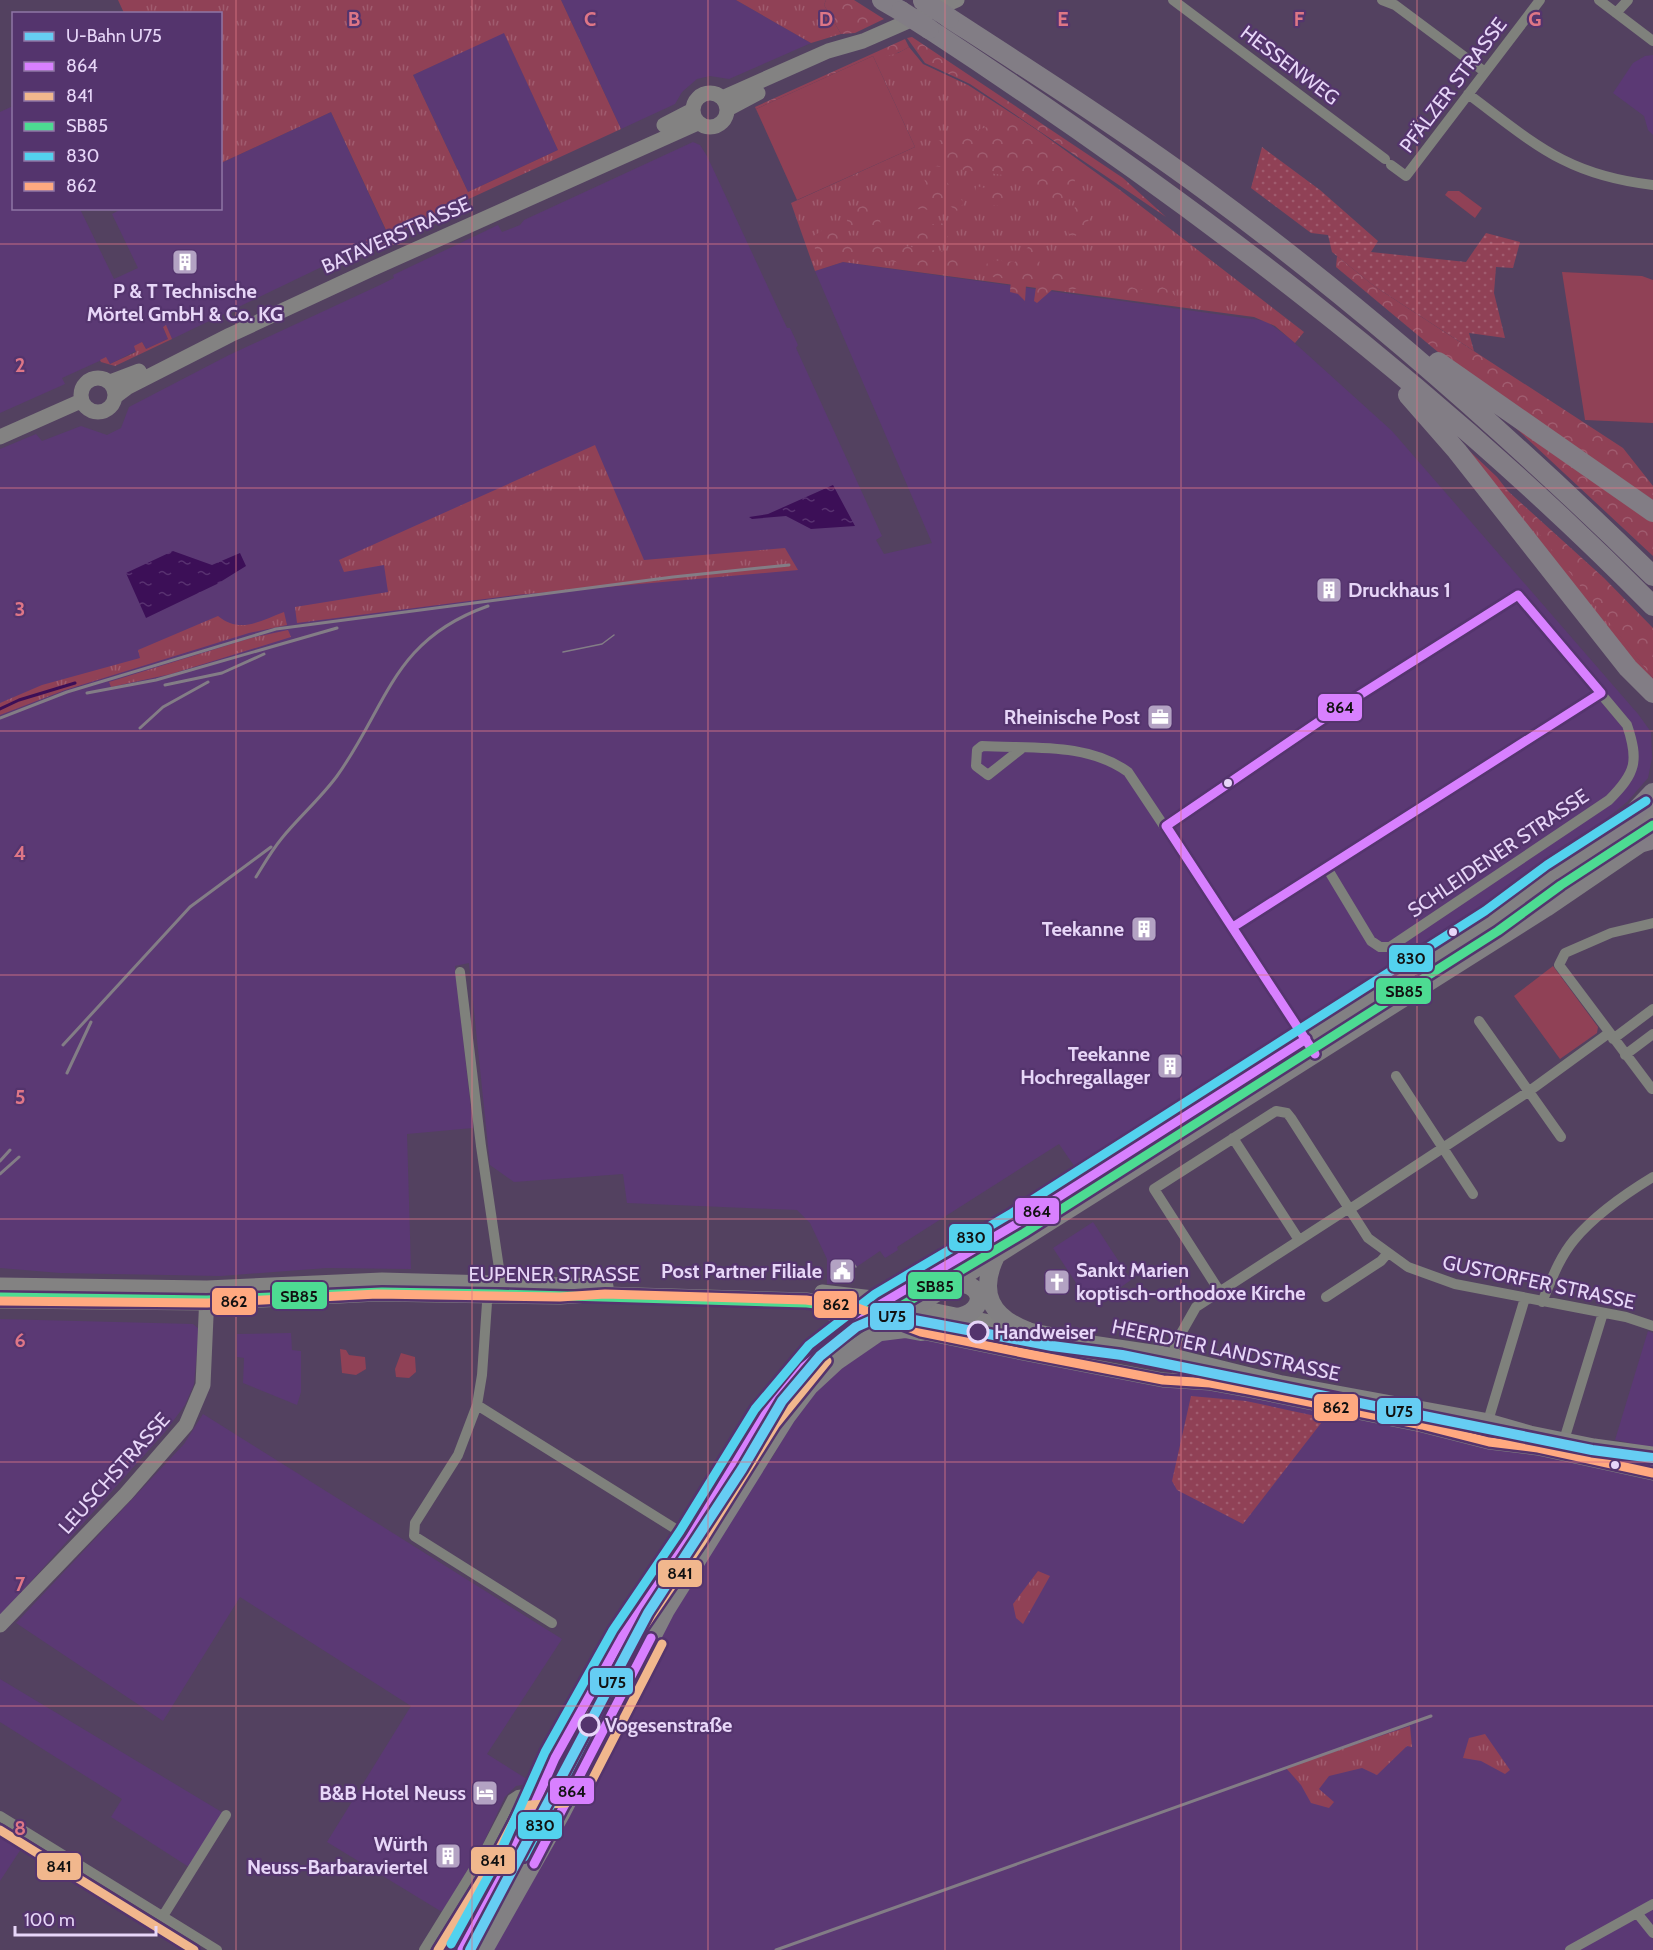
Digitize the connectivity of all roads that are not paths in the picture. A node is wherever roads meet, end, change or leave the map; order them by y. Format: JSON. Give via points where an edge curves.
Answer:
{"nodes":[{"id":1,"x":882,"y":0,"type":"edge"},
{"id":2,"x":922,"y":0,"type":"edge"},
{"id":3,"x":1173,"y":0,"type":"edge"},
{"id":4,"x":1382,"y":0,"type":"edge"},
{"id":5,"x":1540,"y":0,"type":"edge"},
{"id":6,"x":1599,"y":0,"type":"edge"},
{"id":7,"x":1628,"y":0,"type":"edge"},
{"id":8,"x":953,"y":9,"type":"edge"},
{"id":9,"x":1616,"y":13,"type":"junction"},
{"id":10,"x":900,"y":18,"type":"junction"},
{"id":11,"x":1653,"y":41,"type":"edge"},
{"id":12,"x":1485,"y":72,"type":"junction"},
{"id":13,"x":1468,"y":94,"type":"junction"},
{"id":14,"x":725,"y":103,"type":"junction"},
{"id":15,"x":695,"y":116,"type":"junction"},
{"id":16,"x":1388,"y":162,"type":"joint"},
{"id":17,"x":1653,"y":185,"type":"edge"},
{"id":18,"x":1368,"y":317,"type":"junction"},
{"id":19,"x":1350,"y":335,"type":"junction"},
{"id":20,"x":113,"y":389,"type":"junction"},
{"id":21,"x":81,"y":401,"type":"junction"},
{"id":22,"x":0,"y":437,"type":"edge"},
{"id":23,"x":1653,"y":512,"type":"edge"},
{"id":24,"x":1653,"y":576,"type":"edge"},
{"id":25,"x":1653,"y":606,"type":"edge"},
{"id":26,"x":1628,"y":668,"type":"junction"},
{"id":27,"x":1601,"y":693,"type":"junction"},
{"id":28,"x":1653,"y":693,"type":"edge"},
{"id":29,"x":1653,"y":707,"type":"edge"},
{"id":30,"x":1020,"y":749,"type":"dead end"},
{"id":31,"x":1653,"y":793,"type":"edge"},
{"id":32,"x":1653,"y":811,"type":"edge"},
{"id":33,"x":1166,"y":826,"type":"junction"},
{"id":34,"x":1614,"y":834,"type":"junction"},
{"id":35,"x":1650,"y":839,"type":"edge"},
{"id":36,"x":1327,"y":868,"type":"junction"},
{"id":37,"x":1653,"y":923,"type":"edge"},
{"id":38,"x":1233,"y":927,"type":"junction"},
{"id":39,"x":459,"y":972,"type":"dead end"},
{"id":40,"x":1653,"y":1009,"type":"edge"},
{"id":41,"x":1479,"y":1021,"type":"dead end"},
{"id":42,"x":1653,"y":1034,"type":"edge"},
{"id":43,"x":1611,"y":1036,"type":"junction"},
{"id":44,"x":1306,"y":1040,"type":"junction"},
{"id":45,"x":1625,"y":1055,"type":"junction"},
{"id":46,"x":1396,"y":1076,"type":"dead end"},
{"id":47,"x":1652,"y":1089,"type":"edge"},
{"id":48,"x":1528,"y":1092,"type":"junction"},
{"id":49,"x":1560,"y":1137,"type":"dead end"},
{"id":50,"x":1233,"y":1138,"type":"junction"},
{"id":51,"x":1443,"y":1148,"type":"junction"},
{"id":52,"x":1653,"y":1177,"type":"edge"},
{"id":53,"x":1473,"y":1194,"type":"dead end"},
{"id":54,"x":1350,"y":1208,"type":"junction"},
{"id":55,"x":1299,"y":1240,"type":"junction"},
{"id":56,"x":1387,"y":1254,"type":"junction"},
{"id":57,"x":996,"y":1256,"type":"junction"},
{"id":58,"x":952,"y":1284,"type":"junction"},
{"id":59,"x":0,"y":1285,"type":"edge"},
{"id":60,"x":493,"y":1289,"type":"junction"},
{"id":61,"x":1220,"y":1292,"type":"junction"},
{"id":62,"x":207,"y":1295,"type":"junction"},
{"id":63,"x":1326,"y":1297,"type":"dead end"},
{"id":64,"x":1525,"y":1298,"type":"junction"},
{"id":65,"x":0,"y":1301,"type":"edge"},
{"id":66,"x":819,"y":1301,"type":"junction"},
{"id":67,"x":886,"y":1301,"type":"junction"},
{"id":68,"x":1542,"y":1302,"type":"junction"},
{"id":69,"x":914,"y":1308,"type":"junction"},
{"id":70,"x":871,"y":1312,"type":"junction"},
{"id":71,"x":1603,"y":1313,"type":"junction"},
{"id":72,"x":957,"y":1317,"type":"junction"},
{"id":73,"x":894,"y":1321,"type":"junction"},
{"id":74,"x":1653,"y":1326,"type":"edge"},
{"id":75,"x":1028,"y":1331,"type":"junction"},
{"id":76,"x":921,"y":1332,"type":"junction"},
{"id":77,"x":876,"y":1333,"type":"junction"},
{"id":78,"x":832,"y":1341,"type":"junction"},
{"id":79,"x":1174,"y":1356,"type":"junction"},
{"id":80,"x":1179,"y":1381,"type":"junction"},
{"id":81,"x":477,"y":1405,"type":"junction"},
{"id":82,"x":1488,"y":1421,"type":"junction"},
{"id":83,"x":1564,"y":1440,"type":"junction"},
{"id":84,"x":1653,"y":1454,"type":"edge"},
{"id":85,"x":1653,"y":1473,"type":"edge"},
{"id":86,"x":690,"y":1538,"type":"junction"},
{"id":87,"x":552,"y":1623,"type":"dead end"},
{"id":88,"x":0,"y":1625,"type":"edge"},
{"id":89,"x":576,"y":1785,"type":"junction"},
{"id":90,"x":540,"y":1792,"type":"junction"},
{"id":91,"x":226,"y":1815,"type":"dead end"},
{"id":92,"x":0,"y":1816,"type":"edge"},
{"id":93,"x":545,"y":1844,"type":"junction"},
{"id":94,"x":1653,"y":1904,"type":"edge"},
{"id":95,"x":1637,"y":1912,"type":"junction"},
{"id":96,"x":163,"y":1916,"type":"junction"},
{"id":97,"x":1653,"y":1933,"type":"edge"},
{"id":98,"x":217,"y":1950,"type":"edge"},
{"id":99,"x":424,"y":1950,"type":"edge"},
{"id":100,"x":462,"y":1950,"type":"edge"},
{"id":101,"x":484,"y":1950,"type":"edge"},
{"id":102,"x":1570,"y":1950,"type":"edge"}],
"edges":[{"from":1,"to":10,"type":"highway"},
{"from":2,"to":8,"type":"highway","bridge":true},
{"from":3,"to":16,"type":"street","name":"HESSENWEG"},
{"from":4,"to":12,"type":"street","via":[[1395,5]]},
{"from":5,"to":12,"type":"street","name":"PFÄLZER STRASSE"},
{"from":6,"to":9,"type":"street"},
{"from":7,"to":9,"type":"street"},
{"from":8,"to":10,"type":"main road","name":"BATAVERSTRASSE"},
{"from":8,"to":18,"type":"highway","via":[[1202,189]]},
{"from":9,"to":11,"type":"street"},
{"from":10,"to":14,"type":"main road","name":"BATAVERSTRASSE","via":[[863,41],[828,51]]},
{"from":10,"to":19,"type":"highway","bridge":true,"via":[[929,29],[1067,119],[1253,257]]},
{"from":12,"to":13,"type":"street","name":"PFÄLZER STRASSE"},
{"from":13,"to":16,"type":"street","name":"PFÄLZER STRASSE","via":[[1406,176]]},
{"from":13,"to":17,"type":"street","via":[[1562,161],[1616,181]]},
{"from":14,"to":15,"type":"main road","name":"BATAVERSTRASSE","via":[[709,93],[703,95],[697,99]]},
{"from":14,"to":15,"type":"main road","name":"BATAVERSTRASSE","via":[[727,117],[717,127],[704,126]]},
{"from":15,"to":20,"type":"main road","name":"BATAVERSTRASSE","via":[[220,329],[124,378]]},
{"from":18,"to":23,"type":"highway"},
{"from":18,"to":24,"type":"highway","via":[[1523,452]]},
{"from":19,"to":25,"type":"highway","via":[[1466,431]]},
{"from":19,"to":26,"type":"highway","via":[[1457,451]]},
{"from":20,"to":21,"type":"main road","name":"BATAVERSTRASSE","via":[[97,377],[90,379],[82,388]]},
{"from":20,"to":21,"type":"main road","name":"BATAVERSTRASSE","via":[[111,408],[100,412]]},
{"from":21,"to":22,"type":"main road"},
{"from":26,"to":28,"type":"highway"},
{"from":26,"to":29,"type":"highway"},
{"from":27,"to":33,"type":"street","via":[[1518,595],[1336,710]]},
{"from":27,"to":36,"type":"street"},
{"from":27,"to":36,"type":"street","name":"SCHLEIDENER STRASSE","via":[[1627,725],[1635,749],[1634,767],[1626,783],[1609,800],[1390,947],[1380,947],[1371,941]]},
{"from":30,"to":33,"type":"street","via":[[1083,752],[1117,764],[1128,772]]},
{"from":31,"to":34,"type":"highway"},
{"from":32,"to":34,"type":"main road"},
{"from":33,"to":38,"type":"street"},
{"from":34,"to":44,"type":"main road","via":[[1492,921]]},
{"from":35,"to":57,"type":"main road"},
{"from":36,"to":38,"type":"street"},
{"from":37,"to":43,"type":"street","via":[[1611,933],[1561,958],[1559,965]]},
{"from":38,"to":44,"type":"street"},
{"from":39,"to":60,"type":"street","name":"EUPENER STRASSE","via":[[500,1262],[500,1275]]},
{"from":40,"to":43,"type":"street"},
{"from":41,"to":48,"type":"street"},
{"from":42,"to":45,"type":"street"},
{"from":43,"to":45,"type":"street"},
{"from":43,"to":48,"type":"street"},
{"from":44,"to":67,"type":"main road","via":[[1018,1223]]},
{"from":45,"to":47,"type":"street"},
{"from":46,"to":51,"type":"street"},
{"from":48,"to":49,"type":"street"},
{"from":48,"to":51,"type":"street"},
{"from":50,"to":54,"type":"street","name":"GUSTORFER STRASSE","via":[[1276,1112],[1287,1113]]},
{"from":50,"to":55,"type":"street"},
{"from":50,"to":61,"type":"street","via":[[1154,1189]]},
{"from":51,"to":53,"type":"street"},
{"from":51,"to":54,"type":"street"},
{"from":52,"to":68,"type":"street","via":[[1596,1218],[1573,1241]]},
{"from":54,"to":55,"type":"street"},
{"from":54,"to":56,"type":"street","name":"GUSTORFER STRASSE","via":[[1368,1238]]},
{"from":55,"to":61,"type":"street"},
{"from":56,"to":63,"type":"street"},
{"from":56,"to":64,"type":"street","name":"GUSTORFER STRASSE","via":[[1433,1278]]},
{"from":57,"to":58,"type":"main road"},
{"from":57,"to":75,"type":"main road","via":[[988,1281],[990,1300],[1001,1318]]},
{"from":58,"to":69,"type":"main road"},
{"from":58,"to":72,"type":"main road","via":[[966,1283],[978,1295],[974,1311]]},
{"from":59,"to":62,"type":"main road"},
{"from":60,"to":62,"type":"main road","name":"EUPENER STRASSE"},
{"from":60,"to":66,"type":"main road","name":"EUPENER STRASSE"},
{"from":60,"to":67,"type":"main road","name":"EUPENER STRASSE","via":[[808,1291]]},
{"from":60,"to":81,"type":"street","via":[[487,1303]]},
{"from":61,"to":79,"type":"street","via":[[1192,1311],[1177,1338]]},
{"from":62,"to":65,"type":"main road"},
{"from":62,"to":88,"type":"main road","name":"LEUSCHSTRASSE","via":[[203,1385],[186,1425],[126,1494]]},
{"from":64,"to":68,"type":"street","name":"GUSTORFER STRASSE"},
{"from":64,"to":82,"type":"street"},
{"from":66,"to":70,"type":"main road","name":"EUPENER STRASSE"},
{"from":66,"to":78,"type":"main road","via":[[835,1310],[838,1317],[838,1331]]},
{"from":67,"to":69,"type":"main road","name":"HEERDTER LANDSTRASSE"},
{"from":67,"to":70,"type":"main road"},
{"from":68,"to":71,"type":"street","name":"GUSTORFER STRASSE"},
{"from":69,"to":72,"type":"main road","name":"HEERDTER LANDSTRASSE"},
{"from":69,"to":73,"type":"main road"},
{"from":70,"to":73,"type":"main road","name":"HEERDTER LANDSTRASSE"},
{"from":70,"to":78,"type":"main road"},
{"from":71,"to":74,"type":"street","name":"GUSTORFER STRASSE"},
{"from":71,"to":83,"type":"street"},
{"from":72,"to":75,"type":"main road","name":"HEERDTER LANDSTRASSE"},
{"from":73,"to":76,"type":"main road","name":"HEERDTER LANDSTRASSE"},
{"from":73,"to":77,"type":"main road"},
{"from":75,"to":79,"type":"main road","name":"HEERDTER LANDSTRASSE"},
{"from":76,"to":77,"type":"main road","via":[[905,1329]]},
{"from":76,"to":80,"type":"main road","name":"HEERDTER LANDSTRASSE"},
{"from":77,"to":89,"type":"main road","via":[[822,1374],[787,1416],[666,1610]]},
{"from":78,"to":86,"type":"main road","via":[[776,1400]]},
{"from":79,"to":80,"type":"street"},
{"from":79,"to":82,"type":"main road","name":"HEERDTER LANDSTRASSE","via":[[1282,1383]]},
{"from":80,"to":85,"type":"main road","name":"HEERDTER LANDSTRASSE","via":[[1249,1390]]},
{"from":81,"to":86,"type":"street"},
{"from":81,"to":87,"type":"street","via":[[458,1455],[415,1523],[414,1536]]},
{"from":82,"to":83,"type":"main road","name":"HEERDTER LANDSTRASSE"},
{"from":83,"to":84,"type":"main road","name":"HEERDTER LANDSTRASSE"},
{"from":86,"to":90,"type":"main road","via":[[623,1636]]},
{"from":89,"to":90,"type":"main road","via":[[560,1792]]},
{"from":89,"to":93,"type":"main road"},
{"from":90,"to":93,"type":"main road","via":[[554,1811]]},
{"from":90,"to":99,"type":"street","via":[[512,1799]]},
{"from":90,"to":100,"type":"main road","via":[[506,1869]]},
{"from":91,"to":96,"type":"street"},
{"from":92,"to":96,"type":"street"},
{"from":93,"to":101,"type":"main road"},
{"from":94,"to":95,"type":"street"},
{"from":95,"to":97,"type":"street"},
{"from":95,"to":102,"type":"street"},
{"from":96,"to":98,"type":"street"}]}
